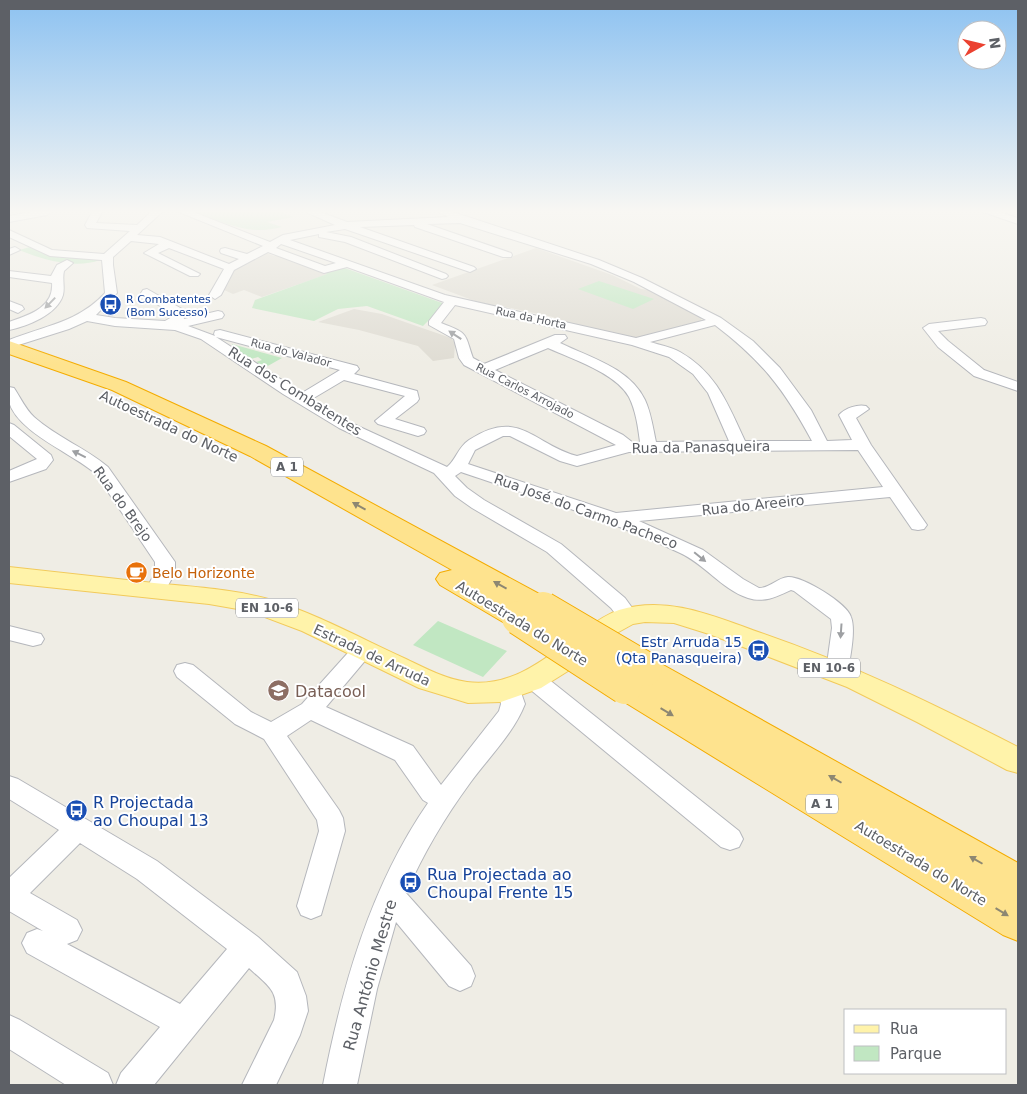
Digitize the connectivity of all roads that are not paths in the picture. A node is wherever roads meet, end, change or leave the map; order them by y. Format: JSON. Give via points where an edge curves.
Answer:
{"nodes":[{"id":1,"x":68,"y":263,"type":"edge"},
{"id":2,"x":107,"y":263,"type":"edge"},
{"id":3,"x":171,"y":263,"type":"edge"},
{"id":4,"x":217,"y":263,"type":"edge"},
{"id":5,"x":239,"y":263,"type":"edge"},
{"id":6,"x":344,"y":263,"type":"edge"},
{"id":7,"x":410,"y":263,"type":"edge"},
{"id":8,"x":452,"y":263,"type":"edge"},
{"id":9,"x":598,"y":263,"type":"edge"},
{"id":10,"x":230,"y":268,"type":"junction"},
{"id":11,"x":470,"y":269,"type":"dead end"},
{"id":12,"x":9,"y":274,"type":"edge"},
{"id":13,"x":194,"y":274,"type":"dead end"},
{"id":14,"x":442,"y":276,"type":"dead end"},
{"id":15,"x":56,"y":280,"type":"junction"},
{"id":16,"x":147,"y":293,"type":"dead end"},
{"id":17,"x":215,"y":295,"type":"dead end"},
{"id":18,"x":452,"y":300,"type":"junction"},
{"id":19,"x":218,"y":315,"type":"dead end"},
{"id":20,"x":87,"y":317,"type":"junction"},
{"id":21,"x":717,"y":321,"type":"junction"},
{"id":22,"x":981,"y":322,"type":"dead end"},
{"id":23,"x":9,"y":326,"type":"edge"},
{"id":24,"x":172,"y":326,"type":"junction"},
{"id":25,"x":582,"y":329,"type":"junction"},
{"id":26,"x":220,"y":334,"type":"dead end"},
{"id":27,"x":636,"y":342,"type":"junction"},
{"id":28,"x":549,"y":343,"type":"junction"},
{"id":29,"x":12,"y":346,"type":"edge"},
{"id":30,"x":483,"y":370,"type":"junction"},
{"id":31,"x":343,"y":375,"type":"junction"},
{"id":32,"x":1018,"y":387,"type":"edge"},
{"id":33,"x":9,"y":391,"type":"edge"},
{"id":34,"x":302,"y":399,"type":"junction"},
{"id":35,"x":861,"y":409,"type":"dead end"},
{"id":36,"x":15,"y":414,"type":"edge"},
{"id":37,"x":9,"y":428,"type":"edge"},
{"id":38,"x":418,"y":431,"type":"dead end"},
{"id":39,"x":822,"y":445,"type":"junction"},
{"id":40,"x":863,"y":445,"type":"junction"},
{"id":41,"x":739,"y":446,"type":"junction"},
{"id":42,"x":628,"y":447,"type":"junction"},
{"id":43,"x":649,"y":447,"type":"junction"},
{"id":44,"x":453,"y":470,"type":"junction"},
{"id":45,"x":9,"y":477,"type":"edge"},
{"id":46,"x":894,"y":491,"type":"junction"},
{"id":47,"x":612,"y":518,"type":"junction"},
{"id":48,"x":918,"y":525,"type":"dead end"},
{"id":49,"x":9,"y":575,"type":"edge"},
{"id":50,"x":155,"y":591,"type":"junction"},
{"id":51,"x":628,"y":616,"type":"junction"},
{"id":52,"x":9,"y":633,"type":"edge"},
{"id":53,"x":33,"y":639,"type":"dead end"},
{"id":54,"x":363,"y":650,"type":"junction"},
{"id":55,"x":185,"y":671,"type":"dead end"},
{"id":56,"x":837,"y":671,"type":"junction"},
{"id":57,"x":635,"y":678,"type":"junction"},
{"id":58,"x":522,"y":685,"type":"junction"},
{"id":59,"x":310,"y":710,"type":"junction"},
{"id":60,"x":272,"y":733,"type":"junction"},
{"id":61,"x":1018,"y":761,"type":"edge"},
{"id":62,"x":9,"y":786,"type":"edge"},
{"id":63,"x":443,"y":800,"type":"junction"},
{"id":64,"x":79,"y":827,"type":"junction"},
{"id":65,"x":730,"y":839,"type":"dead end"},
{"id":66,"x":1018,"y":884,"type":"edge"},
{"id":67,"x":9,"y":896,"type":"edge"},
{"id":68,"x":391,"y":896,"type":"junction"},
{"id":69,"x":311,"y":906,"type":"dead end"},
{"id":70,"x":1018,"y":921,"type":"edge"},
{"id":71,"x":67,"y":930,"type":"dead end"},
{"id":72,"x":37,"y":943,"type":"dead end"},
{"id":73,"x":248,"y":947,"type":"junction"},
{"id":74,"x":460,"y":976,"type":"dead end"},
{"id":75,"x":184,"y":1023,"type":"junction"},
{"id":76,"x":9,"y":1032,"type":"edge"},
{"id":77,"x":96,"y":1085,"type":"edge"},
{"id":78,"x":133,"y":1085,"type":"edge"},
{"id":79,"x":259,"y":1085,"type":"edge"},
{"id":80,"x":340,"y":1085,"type":"edge"}],
"edges":[{"from":1,"to":15,"type":"street","via":[[59,268]]},
{"from":2,"to":20,"type":"street","via":[[111,293]]},
{"from":3,"to":13,"type":"street"},
{"from":4,"to":10,"type":"street"},
{"from":5,"to":10,"type":"street"},
{"from":6,"to":18,"type":"street","name":"Rua da Horta"},
{"from":7,"to":14,"type":"street"},
{"from":8,"to":11,"type":"street"},
{"from":9,"to":21,"type":"street"},
{"from":10,"to":17,"type":"street"},
{"from":12,"to":15,"type":"street"},
{"from":15,"to":23,"type":"street","one_way":true,"via":[[58,292],[51,304],[35,316]]},
{"from":16,"to":24,"type":"street","via":[[178,312]]},
{"from":18,"to":25,"type":"street","name":"Rua da Horta"},
{"from":30,"to":18,"type":"street","name":"Rua Carlos Arrojado","one_way":true,"via":[[465,358],[463,340],[435,325]]},
{"from":19,"to":24,"type":"street"},
{"from":20,"to":24,"type":"street","name":"Rua dos Combatentes"},
{"from":20,"to":29,"type":"street"},
{"from":21,"to":27,"type":"street"},
{"from":21,"to":39,"type":"street","via":[[748,344],[775,371],[803,410]]},
{"from":22,"to":32,"type":"street","via":[[929,328],[943,344],[979,373]]},
{"from":24,"to":34,"type":"street","name":"Rua dos Combatentes","via":[[206,336]]},
{"from":25,"to":27,"type":"street","name":"Rua da Horta"},
{"from":25,"to":28,"type":"street"},
{"from":26,"to":31,"type":"street","name":"Rua do Valador","via":[[352,369]]},
{"from":27,"to":41,"type":"street","name":"Rua da Horta","via":[[674,354],[698,371],[716,392]]},
{"from":28,"to":30,"type":"street"},
{"from":28,"to":43,"type":"street","via":[[601,367],[622,381],[636,396]]},
{"from":29,"to":57,"type":"highway","name":"Autoestrada do Norte","number":"A 1","bridge":true,"via":[[102,394],[241,460],[531,614]]},
{"from":30,"to":42,"type":"street","name":"Rua Carlos Arrojado","via":[[617,438]]},
{"from":31,"to":34,"type":"street","name":"Rua do Valador"},
{"from":31,"to":38,"type":"street","name":"Rua do Valador","via":[[412,394],[412,399],[383,421]]},
{"from":33,"to":36,"type":"street","name":"Rua do Brejo"},
{"from":34,"to":44,"type":"street","name":"Rua dos Combatentes","via":[[344,425],[440,469]]},
{"from":35,"to":40,"type":"street","via":[[847,415]]},
{"from":50,"to":36,"type":"street","name":"Rua do Brejo","one_way":true,"via":[[165,574],[165,562],[102,471],[91,460]]},
{"from":37,"to":45,"type":"street","via":[[45,460]]},
{"from":39,"to":40,"type":"street","name":"Rua da Panasqueira"},
{"from":39,"to":41,"type":"street","name":"Rua da Panasqueira"},
{"from":40,"to":46,"type":"street"},
{"from":41,"to":43,"type":"street","name":"Rua da Panasqueira"},
{"from":42,"to":43,"type":"street","name":"Rua da Panasqueira"},
{"from":42,"to":44,"type":"street","name":"Rua da Panasqueira","via":[[589,459],[573,460],[506,430],[467,447]]},
{"from":44,"to":47,"type":"street","name":"Rua José do Carmo Pacheco"},
{"from":44,"to":51,"type":"street","name":"Rua dos Combatentes","via":[[461,492],[561,554],[618,603]]},
{"from":46,"to":47,"type":"street","name":"Rua do Areeiro"},
{"from":46,"to":48,"type":"street"},
{"from":47,"to":56,"type":"street","name":"Rua José do Carmo Pacheco","one_way":true,"via":[[689,549],[739,586],[756,594],[771,593],[789,583],[801,586],[840,617],[842,628]]},
{"from":49,"to":50,"type":"main road","name":"Estrada de Arruda","number":"EN 10-6"},
{"from":50,"to":54,"type":"main road","name":"Estrada de Arruda","number":"EN 10-6","via":[[234,599],[262,606]]},
{"from":51,"to":56,"type":"main road","number":"EN 10-6","via":[[649,613],[678,615]]},
{"from":51,"to":58,"type":"main road","name":"Estrada de Arruda","number":"EN 10-6","via":[[610,624],[562,662]]},
{"from":52,"to":53,"type":"street"},
{"from":54,"to":58,"type":"main road","name":"Estrada de Arruda","number":"EN 10-6","via":[[449,688],[478,693]]},
{"from":54,"to":59,"type":"street"},
{"from":55,"to":60,"type":"street","via":[[244,718]]},
{"from":56,"to":61,"type":"main road","number":"EN 10-6"},
{"from":66,"to":57,"type":"highway","name":"Autoestrada do Norte","number":"A 1","one_way":true},
{"from":57,"to":70,"type":"highway","name":"Autoestrada do Norte","number":"A 1","one_way":true},
{"from":58,"to":63,"type":"street","name":"Rua António Mestre","via":[[509,715]]},
{"from":58,"to":65,"type":"street"},
{"from":59,"to":60,"type":"street"},
{"from":59,"to":63,"type":"street","via":[[404,753],[432,793]]},
{"from":60,"to":69,"type":"street","via":[[322,804],[331,824],[332,831]]},
{"from":62,"to":64,"type":"street"},
{"from":63,"to":68,"type":"street","name":"Rua António Mestre"},
{"from":64,"to":67,"type":"street"},
{"from":64,"to":73,"type":"street","via":[[147,870]]},
{"from":67,"to":71,"type":"street"},
{"from":68,"to":74,"type":"street"},
{"from":68,"to":80,"type":"street","name":"Rua António Mestre","via":[[359,1000]]},
{"from":72,"to":75,"type":"street"},
{"from":73,"to":75,"type":"street"},
{"from":73,"to":79,"type":"street","via":[[286,983],[291,996],[289,1024]]},
{"from":75,"to":78,"type":"street"},
{"from":76,"to":77,"type":"street"}]}
